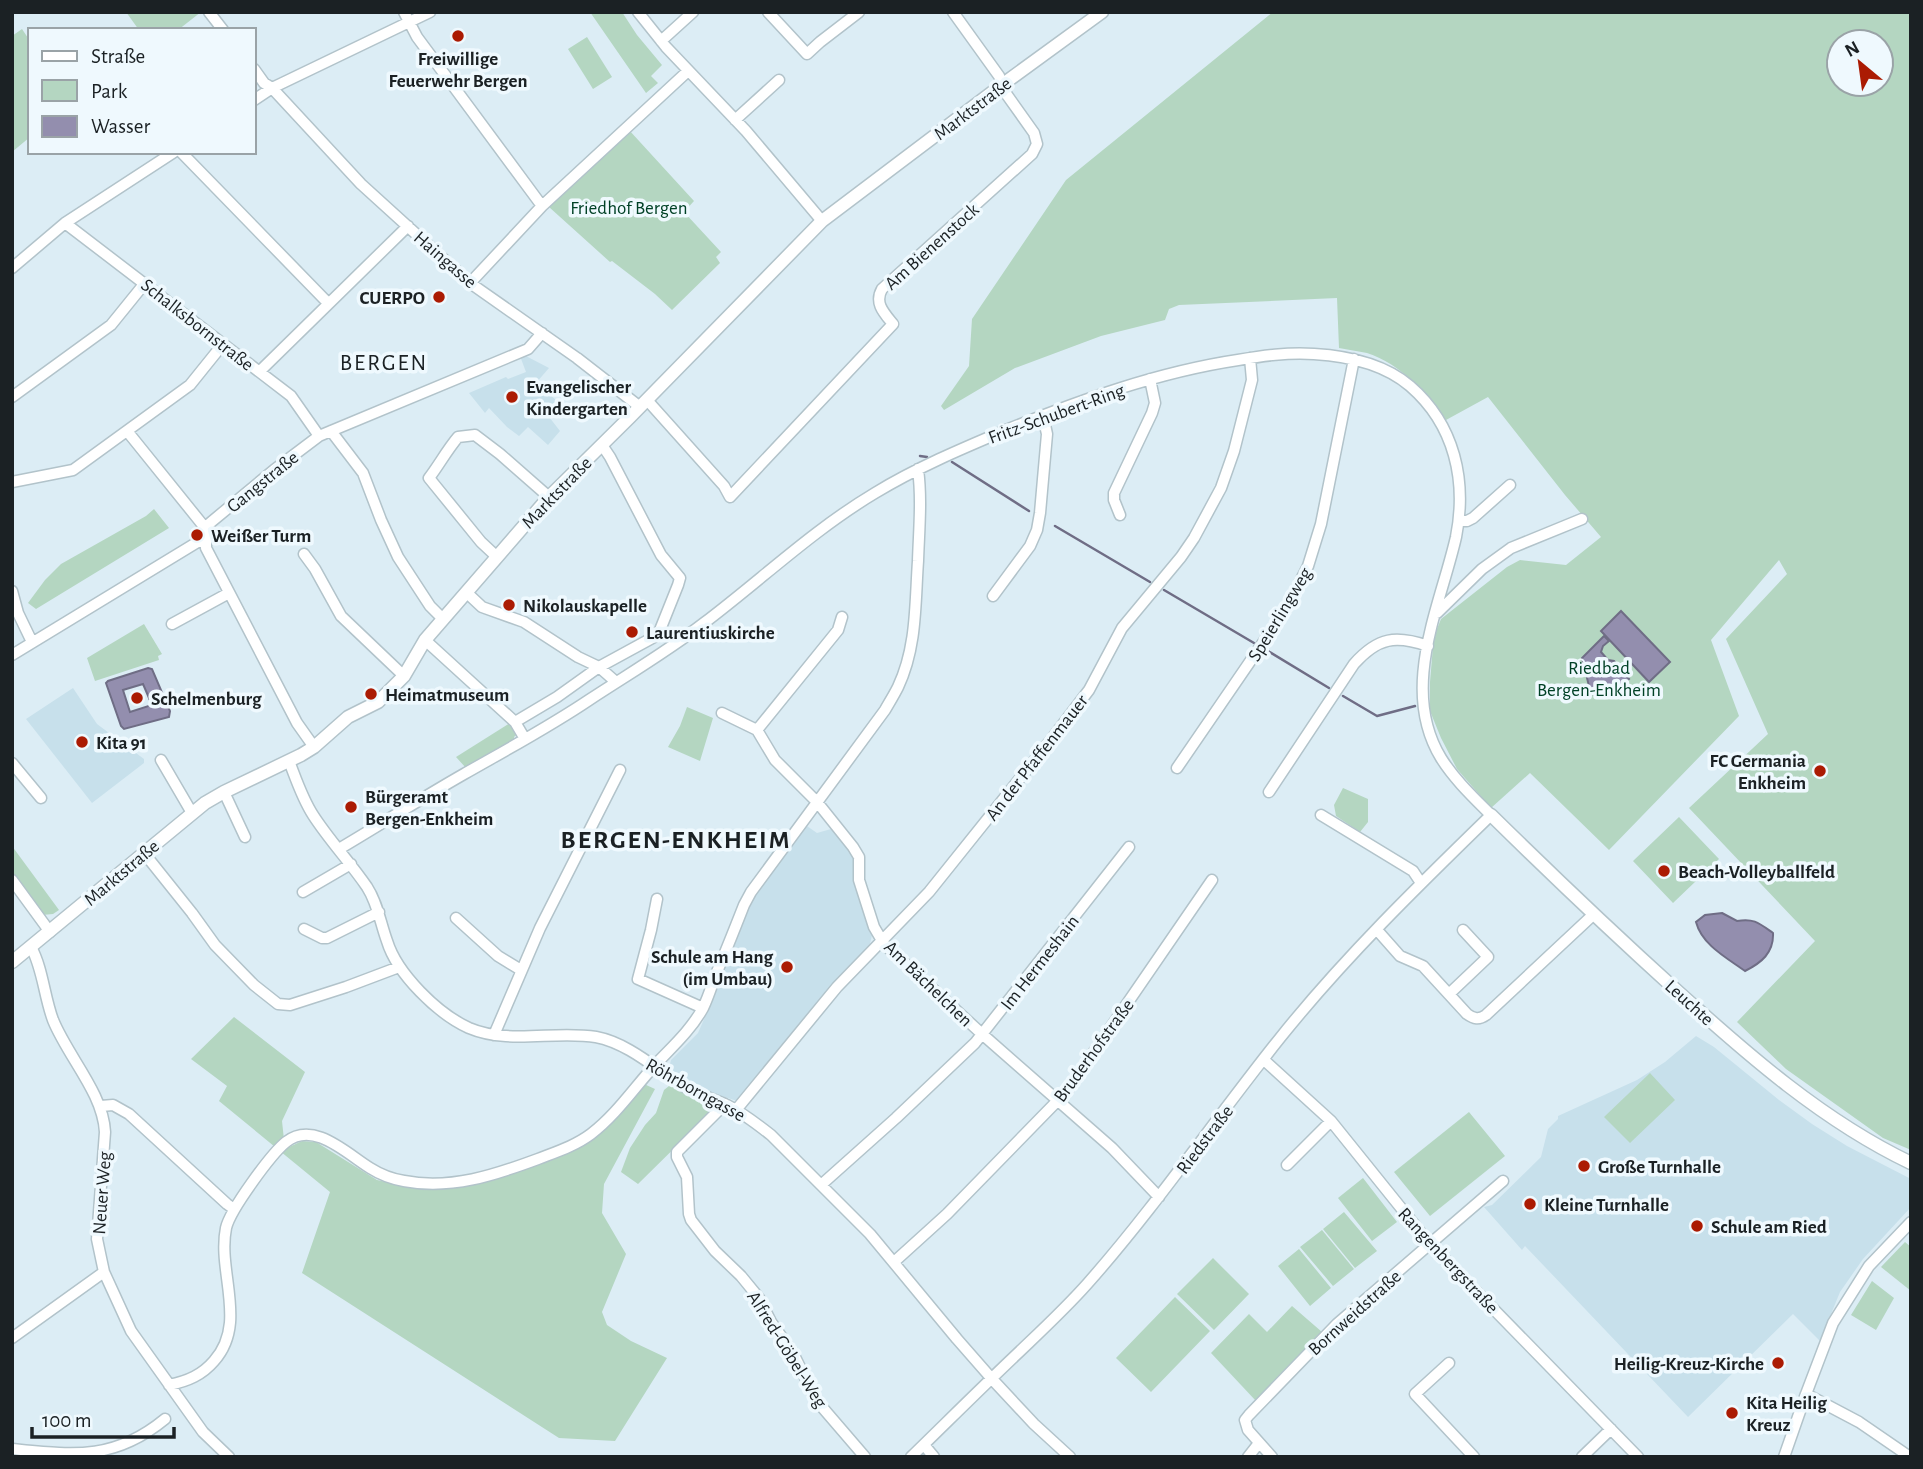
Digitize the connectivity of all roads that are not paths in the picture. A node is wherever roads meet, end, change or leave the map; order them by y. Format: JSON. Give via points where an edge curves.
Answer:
{"nodes":[{"id":1,"x":209,"y":12,"type":"edge"},
{"id":2,"x":430,"y":12,"type":"edge"},
{"id":3,"x":638,"y":12,"type":"edge"},
{"id":4,"x":693,"y":12,"type":"edge"},
{"id":5,"x":768,"y":12,"type":"edge"},
{"id":6,"x":859,"y":12,"type":"edge"},
{"id":7,"x":953,"y":12,"type":"edge"},
{"id":8,"x":1102,"y":12,"type":"edge"},
{"id":9,"x":406,"y":17,"type":"edge"},
{"id":10,"x":221,"y":28,"type":"edge"},
{"id":11,"x":661,"y":41,"type":"junction"},
{"id":12,"x":688,"y":71,"type":"junction"},
{"id":13,"x":256,"y":72,"type":"edge"},
{"id":14,"x":779,"y":80,"type":"dead end"},
{"id":15,"x":1002,"y":85,"type":"junction"},
{"id":16,"x":272,"y":88,"type":"junction"},
{"id":17,"x":256,"y":99,"type":"edge"},
{"id":18,"x":735,"y":120,"type":"junction"},
{"id":19,"x":171,"y":154,"type":"edge"},
{"id":20,"x":183,"y":154,"type":"edge"},
{"id":21,"x":542,"y":206,"type":"junction"},
{"id":22,"x":822,"y":221,"type":"junction"},
{"id":23,"x":65,"y":223,"type":"junction"},
{"id":24,"x":408,"y":226,"type":"junction"},
{"id":25,"x":12,"y":268,"type":"edge"},
{"id":26,"x":145,"y":283,"type":"junction"},
{"id":27,"x":470,"y":283,"type":"junction"},
{"id":28,"x":328,"y":303,"type":"junction"},
{"id":29,"x":542,"y":333,"type":"junction"},
{"id":30,"x":223,"y":344,"type":"junction"},
{"id":31,"x":1250,"y":358,"type":"junction"},
{"id":32,"x":1354,"y":359,"type":"junction"},
{"id":33,"x":260,"y":372,"type":"junction"},
{"id":34,"x":1150,"y":379,"type":"junction"},
{"id":35,"x":12,"y":397,"type":"edge"},
{"id":36,"x":644,"y":403,"type":"junction"},
{"id":37,"x":1042,"y":416,"type":"junction"},
{"id":38,"x":127,"y":431,"type":"junction"},
{"id":39,"x":331,"y":431,"type":"junction"},
{"id":40,"x":319,"y":436,"type":"junction"},
{"id":41,"x":602,"y":445,"type":"junction"},
{"id":42,"x":918,"y":469,"type":"junction"},
{"id":43,"x":12,"y":482,"type":"edge"},
{"id":44,"x":1510,"y":485,"type":"dead end"},
{"id":45,"x":549,"y":497,"type":"junction"},
{"id":46,"x":730,"y":497,"type":"joint"},
{"id":47,"x":1120,"y":515,"type":"dead end"},
{"id":48,"x":1582,"y":519,"type":"dead end"},
{"id":49,"x":1459,"y":521,"type":"junction"},
{"id":50,"x":205,"y":534,"type":"junction"},
{"id":51,"x":304,"y":554,"type":"dead end"},
{"id":52,"x":496,"y":556,"type":"junction"},
{"id":53,"x":12,"y":591,"type":"edge"},
{"id":54,"x":466,"y":592,"type":"junction"},
{"id":55,"x":229,"y":593,"type":"junction"},
{"id":56,"x":993,"y":596,"type":"dead end"},
{"id":57,"x":1436,"y":614,"type":"junction"},
{"id":58,"x":842,"y":617,"type":"dead end"},
{"id":59,"x":443,"y":619,"type":"junction"},
{"id":60,"x":172,"y":624,"type":"dead end"},
{"id":61,"x":425,"y":639,"type":"junction"},
{"id":62,"x":32,"y":642,"type":"junction"},
{"id":63,"x":1428,"y":646,"type":"junction"},
{"id":64,"x":12,"y":655,"type":"edge"},
{"id":65,"x":599,"y":667,"type":"junction"},
{"id":66,"x":404,"y":676,"type":"junction"},
{"id":67,"x":616,"y":682,"type":"junction"},
{"id":68,"x":722,"y":713,"type":"dead end"},
{"id":69,"x":515,"y":722,"type":"junction"},
{"id":70,"x":757,"y":730,"type":"junction"},
{"id":71,"x":525,"y":739,"type":"junction"},
{"id":72,"x":314,"y":747,"type":"junction"},
{"id":73,"x":161,"y":760,"type":"dead end"},
{"id":74,"x":289,"y":761,"type":"junction"},
{"id":75,"x":12,"y":762,"type":"edge"},
{"id":76,"x":1177,"y":768,"type":"dead end"},
{"id":77,"x":621,"y":770,"type":"dead end"},
{"id":78,"x":224,"y":792,"type":"junction"},
{"id":79,"x":1269,"y":792,"type":"dead end"},
{"id":80,"x":41,"y":798,"type":"dead end"},
{"id":81,"x":817,"y":802,"type":"junction"},
{"id":82,"x":192,"y":813,"type":"junction"},
{"id":83,"x":1321,"y":815,"type":"dead end"},
{"id":84,"x":1491,"y":815,"type":"junction"},
{"id":85,"x":245,"y":837,"type":"dead end"},
{"id":86,"x":1129,"y":847,"type":"dead end"},
{"id":87,"x":339,"y":849,"type":"junction"},
{"id":88,"x":144,"y":852,"type":"junction"},
{"id":89,"x":351,"y":864,"type":"junction"},
{"id":90,"x":12,"y":880,"type":"edge"},
{"id":91,"x":1212,"y":880,"type":"dead end"},
{"id":92,"x":1421,"y":883,"type":"junction"},
{"id":93,"x":303,"y":892,"type":"dead end"},
{"id":94,"x":657,"y":899,"type":"dead end"},
{"id":95,"x":379,"y":912,"type":"junction"},
{"id":96,"x":1594,"y":914,"type":"junction"},
{"id":97,"x":456,"y":918,"type":"dead end"},
{"id":98,"x":303,"y":929,"type":"dead end"},
{"id":99,"x":1377,"y":930,"type":"junction"},
{"id":100,"x":1463,"y":930,"type":"dead end"},
{"id":101,"x":50,"y":932,"type":"junction"},
{"id":102,"x":882,"y":940,"type":"junction"},
{"id":103,"x":31,"y":947,"type":"junction"},
{"id":104,"x":12,"y":962,"type":"edge"},
{"id":105,"x":399,"y":967,"type":"junction"},
{"id":106,"x":522,"y":970,"type":"junction"},
{"id":107,"x":1449,"y":994,"type":"junction"},
{"id":108,"x":703,"y":1008,"type":"junction"},
{"id":109,"x":982,"y":1034,"type":"junction"},
{"id":110,"x":495,"y":1035,"type":"junction"},
{"id":111,"x":1264,"y":1059,"type":"junction"},
{"id":112,"x":654,"y":1066,"type":"junction"},
{"id":113,"x":1057,"y":1101,"type":"junction"},
{"id":114,"x":101,"y":1106,"type":"junction"},
{"id":115,"x":731,"y":1107,"type":"junction"},
{"id":116,"x":1331,"y":1121,"type":"junction"},
{"id":117,"x":1911,"y":1163,"type":"edge"},
{"id":118,"x":1287,"y":1165,"type":"dead end"},
{"id":119,"x":1503,"y":1181,"type":"dead end"},
{"id":120,"x":821,"y":1185,"type":"junction"},
{"id":121,"x":1159,"y":1197,"type":"junction"},
{"id":122,"x":234,"y":1209,"type":"junction"},
{"id":123,"x":1911,"y":1222,"type":"edge"},
{"id":124,"x":1430,"y":1244,"type":"junction"},
{"id":125,"x":894,"y":1262,"type":"junction"},
{"id":126,"x":104,"y":1272,"type":"junction"},
{"id":127,"x":12,"y":1338,"type":"edge"},
{"id":128,"x":1450,"y":1363,"type":"dead end"},
{"id":129,"x":992,"y":1379,"type":"junction"},
{"id":130,"x":169,"y":1385,"type":"junction"},
{"id":131,"x":1805,"y":1394,"type":"junction"},
{"id":132,"x":165,"y":1419,"type":"dead end"},
{"id":133,"x":1611,"y":1429,"type":"junction"},
{"id":134,"x":1259,"y":1443,"type":"junction"},
{"id":135,"x":923,"y":1445,"type":"junction"},
{"id":136,"x":12,"y":1449,"type":"edge"},
{"id":137,"x":229,"y":1457,"type":"edge"},
{"id":138,"x":865,"y":1457,"type":"edge"},
{"id":139,"x":911,"y":1457,"type":"edge"},
{"id":140,"x":934,"y":1457,"type":"edge"},
{"id":141,"x":1070,"y":1457,"type":"edge"},
{"id":142,"x":1248,"y":1457,"type":"edge"},
{"id":143,"x":1272,"y":1457,"type":"edge"},
{"id":144,"x":1474,"y":1457,"type":"edge"},
{"id":145,"x":1582,"y":1457,"type":"edge"},
{"id":146,"x":1639,"y":1457,"type":"edge"},
{"id":147,"x":1784,"y":1457,"type":"edge"},
{"id":148,"x":1910,"y":1457,"type":"edge"}],
"edges":[{"from":1,"to":10,"type":"street"},
{"from":2,"to":9,"type":"street"},
{"from":3,"to":11,"type":"street"},
{"from":4,"to":11,"type":"street"},
{"from":5,"to":6,"type":"street","via":[[807,54]]},
{"from":7,"to":15,"type":"street"},
{"from":8,"to":15,"type":"street","name":"Marktstraße"},
{"from":9,"to":16,"type":"street"},
{"from":9,"to":21,"type":"street"},
{"from":11,"to":12,"type":"street"},
{"from":12,"to":18,"type":"street"},
{"from":12,"to":21,"type":"street"},
{"from":13,"to":16,"type":"street","name":"Haingasse"},
{"from":14,"to":18,"type":"street"},
{"from":15,"to":22,"type":"street","name":"Marktstraße"},
{"from":15,"to":46,"type":"street","name":"Am Bienenstock","via":[[1036,138],[1032,154],[882,289],[879,302],[893,324]]},
{"from":16,"to":17,"type":"street"},
{"from":16,"to":24,"type":"street","name":"Haingasse","via":[[361,184]]},
{"from":18,"to":22,"type":"street"},
{"from":19,"to":23,"type":"street"},
{"from":20,"to":28,"type":"street"},
{"from":21,"to":27,"type":"street"},
{"from":22,"to":36,"type":"street","name":"Marktstraße"},
{"from":23,"to":25,"type":"street"},
{"from":23,"to":26,"type":"street","name":"Schalksbornstraße"},
{"from":24,"to":27,"type":"street","name":"Haingasse"},
{"from":24,"to":28,"type":"street"},
{"from":26,"to":30,"type":"street","name":"Schalksbornstraße"},
{"from":26,"to":35,"type":"street","via":[[111,325]]},
{"from":27,"to":29,"type":"street","name":"Haingasse"},
{"from":28,"to":33,"type":"street"},
{"from":29,"to":36,"type":"street","name":"Haingasse"},
{"from":29,"to":39,"type":"street","name":"Gangstraße","via":[[528,349]]},
{"from":30,"to":33,"type":"street","name":"Schalksbornstraße"},
{"from":30,"to":38,"type":"street","via":[[190,385]]},
{"from":31,"to":32,"type":"street","name":"Fritz-Schubert-Ring","via":[[1312,354]]},
{"from":31,"to":34,"type":"street","name":"Fritz-Schubert-Ring"},
{"from":31,"to":102,"type":"street","name":"An der Pfaffenmauer","via":[[1252,380],[1234,451],[1221,488],[1194,538],[1122,628],[1089,690],[1065,723],[929,891]]},
{"from":32,"to":49,"type":"street","name":"Fritz-Schubert-Ring","via":[[1405,382],[1440,420],[1458,466]]},
{"from":32,"to":76,"type":"street","name":"Speierlingweg","via":[[1321,524],[1308,566],[1279,621]]},
{"from":33,"to":40,"type":"street","name":"Schalksbornstraße","via":[[291,396]]},
{"from":34,"to":37,"type":"street","name":"Fritz-Schubert-Ring"},
{"from":34,"to":47,"type":"street","via":[[1155,403],[1152,413],[1114,493]]},
{"from":36,"to":41,"type":"street","name":"Marktstraße"},
{"from":36,"to":46,"type":"street","name":"Haingasse"},
{"from":37,"to":42,"type":"street","name":"Fritz-Schubert-Ring"},
{"from":37,"to":56,"type":"street","via":[[1047,433],[1037,530]]},
{"from":38,"to":43,"type":"street","via":[[73,470]]},
{"from":38,"to":50,"type":"street"},
{"from":39,"to":40,"type":"street","name":"Gangstraße"},
{"from":39,"to":59,"type":"street","via":[[363,473],[397,557]]},
{"from":40,"to":50,"type":"street","name":"Gangstraße","via":[[210,523]]},
{"from":41,"to":45,"type":"street","name":"Marktstraße"},
{"from":41,"to":65,"type":"street","via":[[661,555],[680,578],[654,637]]},
{"from":42,"to":67,"type":"street","name":"Fritz-Schubert-Ring","via":[[855,505],[722,609]]},
{"from":42,"to":81,"type":"street","via":[[914,632],[906,665],[885,710]]},
{"from":44,"to":49,"type":"street","via":[[1473,518]]},
{"from":45,"to":52,"type":"street","name":"Marktstraße"},
{"from":45,"to":52,"type":"street","via":[[475,435],[458,437],[429,478]]},
{"from":48,"to":57,"type":"street","via":[[1511,548]]},
{"from":49,"to":57,"type":"street","name":"Fritz-Schubert-Ring"},
{"from":50,"to":55,"type":"street","via":[[206,548]]},
{"from":50,"to":62,"type":"street","name":"Gangstraße"},
{"from":51,"to":66,"type":"street","via":[[341,616]]},
{"from":52,"to":54,"type":"street","name":"Marktstraße"},
{"from":53,"to":62,"type":"street"},
{"from":54,"to":59,"type":"street","name":"Marktstraße"},
{"from":54,"to":65,"type":"street","via":[[482,607],[524,622]]},
{"from":55,"to":60,"type":"street"},
{"from":55,"to":72,"type":"street"},
{"from":57,"to":63,"type":"street","name":"Fritz-Schubert-Ring"},
{"from":58,"to":70,"type":"street","via":[[838,630]]},
{"from":59,"to":61,"type":"street","name":"Marktstraße"},
{"from":61,"to":66,"type":"street","name":"Marktstraße"},
{"from":61,"to":69,"type":"street"},
{"from":62,"to":64,"type":"street","name":"Gangstraße"},
{"from":63,"to":79,"type":"street","via":[[1401,639],[1368,650]]},
{"from":63,"to":84,"type":"street","name":"Fritz-Schubert-Ring","via":[[1422,686],[1430,734],[1452,774]]},
{"from":65,"to":67,"type":"street"},
{"from":65,"to":69,"type":"street"},
{"from":66,"to":72,"type":"street","name":"Marktstraße","via":[[378,702],[348,717]]},
{"from":67,"to":71,"type":"street","name":"Fritz-Schubert-Ring"},
{"from":68,"to":70,"type":"street"},
{"from":69,"to":71,"type":"street"},
{"from":70,"to":81,"type":"street","name":"Am Bächelchen","via":[[775,760]]},
{"from":71,"to":87,"type":"street","name":"Fritz-Schubert-Ring"},
{"from":72,"to":74,"type":"street","name":"Marktstraße"},
{"from":73,"to":82,"type":"street"},
{"from":74,"to":78,"type":"street","name":"Marktstraße"},
{"from":74,"to":87,"type":"street","name":"Röhrborngasse","via":[[303,798]]},
{"from":75,"to":80,"type":"street"},
{"from":77,"to":106,"type":"street"},
{"from":78,"to":82,"type":"street","name":"Marktstraße"},
{"from":78,"to":85,"type":"street"},
{"from":81,"to":102,"type":"street","name":"Am Bächelchen","via":[[857,852],[859,880]]},
{"from":81,"to":108,"type":"street","via":[[747,899]]},
{"from":82,"to":88,"type":"street","name":"Marktstraße"},
{"from":83,"to":92,"type":"street","via":[[1413,872]]},
{"from":84,"to":92,"type":"street","name":"Riedstraße"},
{"from":84,"to":96,"type":"street","name":"Leuchte"},
{"from":86,"to":109,"type":"street","name":"Im Hermeshain"},
{"from":87,"to":89,"type":"street","name":"Röhrborngasse"},
{"from":88,"to":101,"type":"street","name":"Marktstraße"},
{"from":88,"to":105,"type":"street","via":[[215,945],[278,1004],[290,1005]]},
{"from":89,"to":93,"type":"street"},
{"from":89,"to":95,"type":"street","name":"Röhrborngasse"},
{"from":90,"to":101,"type":"street"},
{"from":91,"to":113,"type":"street","name":"Bruderhofstraße"},
{"from":92,"to":99,"type":"street","name":"Riedstraße"},
{"from":94,"to":108,"type":"street","via":[[638,979]]},
{"from":95,"to":98,"type":"street","via":[[327,939]]},
{"from":95,"to":105,"type":"street","name":"Röhrborngasse"},
{"from":96,"to":107,"type":"street","via":[[1482,1017],[1471,1017]]},
{"from":96,"to":117,"type":"street","name":"Leuchte","via":[[1713,1023],[1796,1091]]},
{"from":97,"to":106,"type":"street","via":[[498,956]]},
{"from":99,"to":107,"type":"street","via":[[1400,956],[1423,967]]},
{"from":99,"to":111,"type":"street","name":"Riedstraße"},
{"from":100,"to":107,"type":"street","via":[[1488,957]]},
{"from":101,"to":103,"type":"street","name":"Marktstraße"},
{"from":102,"to":109,"type":"street","name":"Am Bächelchen"},
{"from":102,"to":115,"type":"street","name":"An der Pfaffenmauer"},
{"from":103,"to":104,"type":"street","name":"Marktstraße"},
{"from":103,"to":114,"type":"street","name":"Neuer Weg","via":[[57,1028]]},
{"from":105,"to":110,"type":"street","name":"Röhrborngasse","via":[[444,1012],[469,1028]]},
{"from":106,"to":110,"type":"street"},
{"from":108,"to":112,"type":"street"},
{"from":109,"to":113,"type":"street","name":"Am Bächelchen"},
{"from":109,"to":120,"type":"street","name":"Im Hermeshain"},
{"from":110,"to":112,"type":"street","name":"Röhrborngasse","via":[[595,1037]]},
{"from":111,"to":116,"type":"street","name":"Rangenbergstraße"},
{"from":111,"to":121,"type":"street","name":"Riedstraße"},
{"from":112,"to":115,"type":"street","name":"Röhrborngasse","via":[[684,1086]]},
{"from":112,"to":122,"type":"street","via":[[589,1136],[522,1165],[461,1182],[416,1183],[380,1174],[324,1139],[302,1135],[277,1150]]},
{"from":113,"to":121,"type":"street","name":"Am Bächelchen","via":[[1112,1147]]},
{"from":113,"to":125,"type":"street","name":"Bruderhofstraße"},
{"from":114,"to":122,"type":"street","via":[[113,1105],[129,1114]]},
{"from":114,"to":126,"type":"street","name":"Neuer Weg","via":[[105,1132],[97,1239]]},
{"from":115,"to":120,"type":"street","name":"Röhrborngasse","via":[[771,1135]]},
{"from":115,"to":138,"type":"street","name":"Alfred-Göbel-Weg","via":[[677,1152],[687,1177],[690,1217],[760,1298],[817,1400]]},
{"from":116,"to":118,"type":"street"},
{"from":116,"to":124,"type":"street","name":"Rangenbergstraße"},
{"from":119,"to":124,"type":"street","name":"Bornweidstraße"},
{"from":120,"to":125,"type":"street","name":"Röhrborngasse"},
{"from":121,"to":129,"type":"street","name":"Riedstraße","via":[[1063,1311]]},
{"from":122,"to":130,"type":"street","via":[[226,1229],[230,1329],[225,1348],[201,1374]]},
{"from":123,"to":131,"type":"street","via":[[1869,1266],[1833,1323]]},
{"from":124,"to":133,"type":"street","name":"Rangenbergstraße"},
{"from":124,"to":134,"type":"street","name":"Bornweidstraße","via":[[1337,1324],[1248,1415],[1245,1425]]},
{"from":125,"to":129,"type":"street","name":"Röhrborngasse"},
{"from":126,"to":127,"type":"street"},
{"from":126,"to":130,"type":"street","name":"Neuer Weg","via":[[131,1331]]},
{"from":128,"to":144,"type":"street","via":[[1415,1394]]},
{"from":129,"to":135,"type":"street","name":"Riedstraße"},
{"from":129,"to":141,"type":"street","name":"Röhrborngasse"},
{"from":130,"to":137,"type":"street","name":"Neuer Weg","via":[[203,1432]]},
{"from":131,"to":147,"type":"street"},
{"from":131,"to":148,"type":"street","via":[[1859,1422]]},
{"from":132,"to":136,"type":"street","via":[[141,1437],[104,1451],[61,1454]]},
{"from":133,"to":145,"type":"street"},
{"from":133,"to":146,"type":"street","name":"Rangenbergstraße"},
{"from":134,"to":142,"type":"street"},
{"from":134,"to":143,"type":"street"},
{"from":135,"to":139,"type":"street","name":"Riedstraße"},
{"from":135,"to":140,"type":"street"}]}
